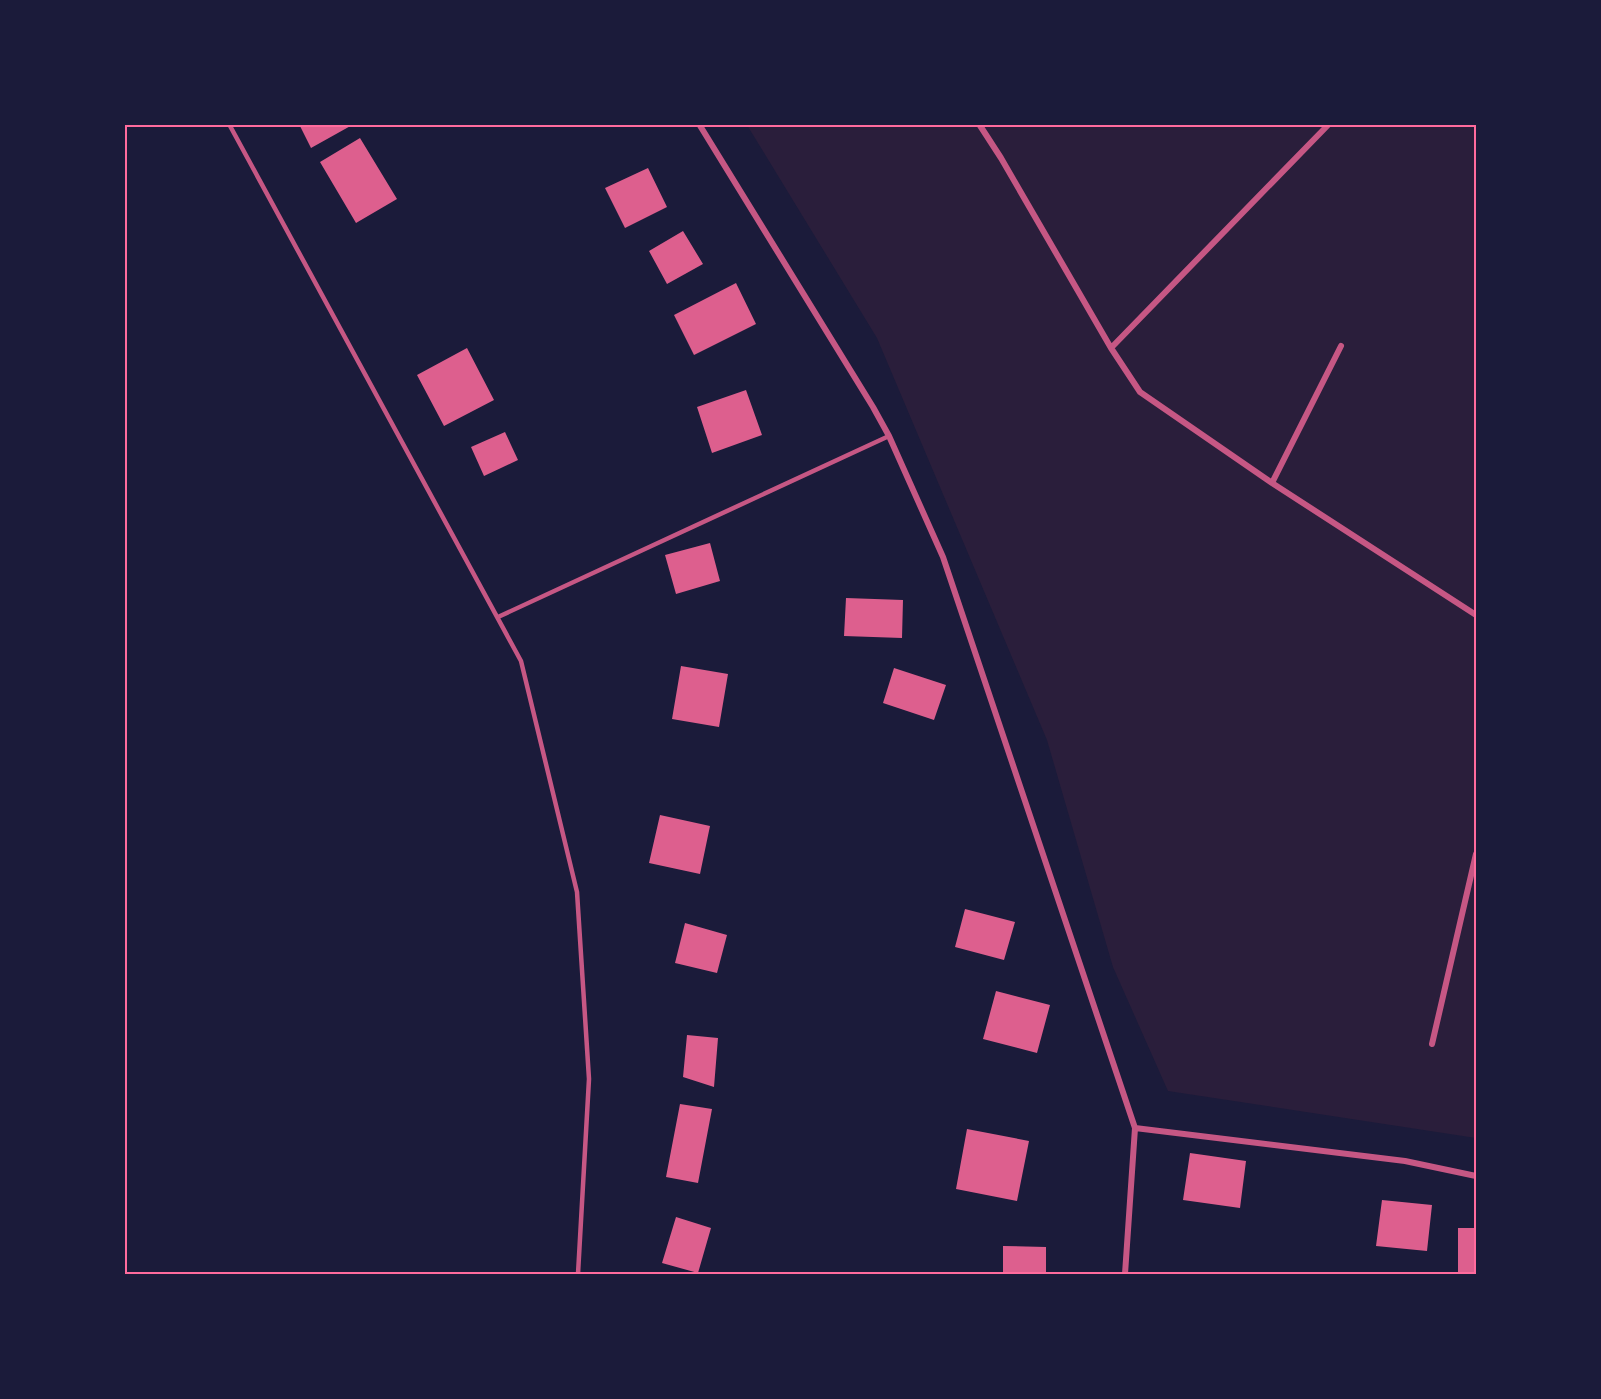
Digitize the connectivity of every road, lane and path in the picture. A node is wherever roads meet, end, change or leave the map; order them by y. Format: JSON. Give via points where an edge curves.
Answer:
{"nodes":[{"id":1,"x":229,"y":124,"type":"edge"},
{"id":2,"x":699,"y":124,"type":"edge"},
{"id":3,"x":979,"y":124,"type":"edge"},
{"id":4,"x":1329,"y":124,"type":"edge"},
{"id":5,"x":1341,"y":346,"type":"dead end"},
{"id":6,"x":1111,"y":348,"type":"junction"},
{"id":7,"x":890,"y":436,"type":"junction"},
{"id":8,"x":1272,"y":483,"type":"junction"},
{"id":9,"x":1476,"y":615,"type":"edge"},
{"id":10,"x":498,"y":617,"type":"junction"},
{"id":11,"x":1476,"y":854,"type":"edge"},
{"id":12,"x":1432,"y":1044,"type":"dead end"},
{"id":13,"x":1136,"y":1128,"type":"junction"},
{"id":14,"x":1476,"y":1176,"type":"edge"},
{"id":15,"x":578,"y":1275,"type":"edge"},
{"id":16,"x":1125,"y":1275,"type":"edge"}],
"edges":[{"from":1,"to":10,"type":"lane"},
{"from":2,"to":7,"type":"street"},
{"from":3,"to":6,"type":"street"},
{"from":4,"to":6,"type":"street"},
{"from":5,"to":8,"type":"street"},
{"from":6,"to":8,"type":"street","via":[[1140,392]]},
{"from":7,"to":10,"type":"lane"},
{"from":7,"to":13,"type":"street","via":[[943,557]]},
{"from":8,"to":9,"type":"street"},
{"from":10,"to":15,"type":"lane","via":[[521,661],[577,892],[589,1079]]},
{"from":11,"to":12,"type":"street"},
{"from":13,"to":14,"type":"street","via":[[1405,1161]]},
{"from":13,"to":16,"type":"street"}]}
